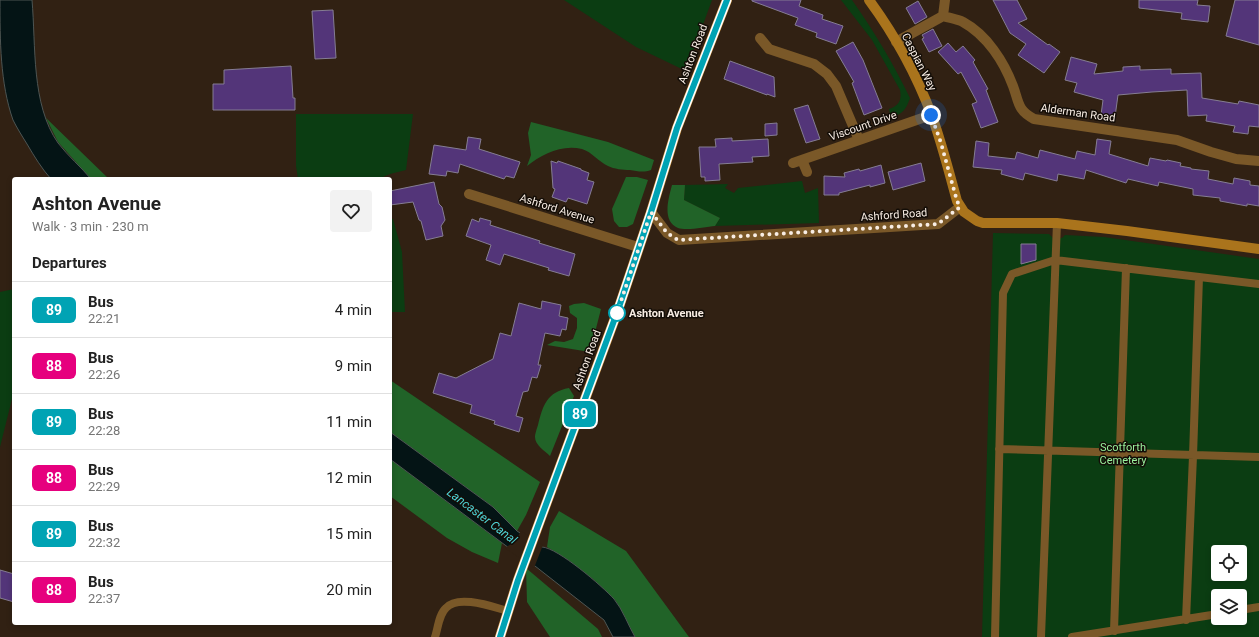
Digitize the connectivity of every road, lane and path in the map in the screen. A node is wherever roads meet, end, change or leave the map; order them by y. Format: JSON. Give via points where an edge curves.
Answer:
{"nodes":[{"id":1,"x":727,"y":0,"type":"edge"},
{"id":2,"x":869,"y":0,"type":"edge"},
{"id":3,"x":945,"y":0,"type":"edge"},
{"id":4,"x":942,"y":16,"type":"junction"},
{"id":5,"x":760,"y":38,"type":"dead end"},
{"id":6,"x":896,"y":42,"type":"junction"},
{"id":7,"x":931,"y":115,"type":"junction"},
{"id":8,"x":859,"y":140,"type":"junction"},
{"id":9,"x":1259,"y":161,"type":"edge"},
{"id":10,"x":807,"y":172,"type":"dead end"},
{"id":11,"x":469,"y":194,"type":"dead end"},
{"id":12,"x":960,"y":207,"type":"junction"},
{"id":13,"x":651,"y":212,"type":"junction"},
{"id":14,"x":1057,"y":223,"type":"junction"},
{"id":15,"x":638,"y":248,"type":"junction"},
{"id":16,"x":1259,"y":249,"type":"edge"},
{"id":17,"x":1055,"y":260,"type":"junction"},
{"id":18,"x":1126,"y":268,"type":"junction"},
{"id":19,"x":1199,"y":277,"type":"junction"},
{"id":20,"x":1259,"y":284,"type":"edge"},
{"id":21,"x":1000,"y":449,"type":"junction"},
{"id":22,"x":1048,"y":450,"type":"junction"},
{"id":23,"x":1119,"y":454,"type":"junction"},
{"id":24,"x":1193,"y":456,"type":"junction"},
{"id":25,"x":1259,"y":457,"type":"edge"},
{"id":26,"x":1259,"y":607,"type":"edge"},
{"id":27,"x":1247,"y":609,"type":"edge"},
{"id":28,"x":508,"y":611,"type":"junction"},
{"id":29,"x":1211,"y":615,"type":"edge"},
{"id":30,"x":1186,"y":620,"type":"junction"},
{"id":31,"x":1114,"y":631,"type":"junction"},
{"id":32,"x":435,"y":637,"type":"edge"},
{"id":33,"x":500,"y":637,"type":"edge"},
{"id":34,"x":996,"y":637,"type":"edge"},
{"id":35,"x":1041,"y":637,"type":"edge"},
{"id":36,"x":1072,"y":637,"type":"edge"}],
"edges":[{"from":1,"to":13,"type":"main road","name":"Ashton Road","via":[[677,128]]},
{"from":2,"to":6,"type":"street","name":"Caspian Way"},
{"from":3,"to":4,"type":"street"},
{"from":4,"to":6,"type":"street"},
{"from":4,"to":9,"type":"street","name":"Alderman Road","via":[[962,22],[982,35],[998,57],[1025,114],[1034,118],[1177,140],[1236,159]]},
{"from":5,"to":8,"type":"street","via":[[769,49],[814,64],[827,74],[836,86]]},
{"from":6,"to":7,"type":"street","name":"Caspian Way"},
{"from":7,"to":8,"type":"street","name":"Viscount Drive"},
{"from":7,"to":12,"type":"street","name":"Caspian Way"},
{"from":8,"to":10,"type":"street","name":"Viscount Drive","via":[[797,161]]},
{"from":11,"to":15,"type":"street","name":"Ashford Avenue"},
{"from":12,"to":13,"type":"street","name":"Ashford Road","via":[[938,224],[678,240],[667,233]]},
{"from":12,"to":14,"type":"street","via":[[983,223]]},
{"from":13,"to":15,"type":"main road","name":"Ashton Road"},
{"from":14,"to":16,"type":"street"},
{"from":14,"to":17,"type":"lane"},
{"from":15,"to":28,"type":"main road","name":"Ashton Road","via":[[618,310]]},
{"from":17,"to":18,"type":"lane"},
{"from":17,"to":21,"type":"lane","via":[[1012,274],[1003,293]]},
{"from":17,"to":22,"type":"lane"},
{"from":18,"to":19,"type":"lane"},
{"from":18,"to":23,"type":"lane"},
{"from":19,"to":20,"type":"lane"},
{"from":19,"to":24,"type":"lane"},
{"from":21,"to":22,"type":"lane"},
{"from":21,"to":34,"type":"lane"},
{"from":22,"to":23,"type":"lane"},
{"from":22,"to":35,"type":"lane"},
{"from":23,"to":24,"type":"lane"},
{"from":23,"to":31,"type":"lane"},
{"from":24,"to":25,"type":"lane"},
{"from":24,"to":30,"type":"lane"},
{"from":26,"to":27,"type":"lane"},
{"from":28,"to":32,"type":"lane","via":[[469,602],[456,602],[446,607]]},
{"from":28,"to":33,"type":"main road","name":"Ashton Road"},
{"from":29,"to":30,"type":"lane"},
{"from":30,"to":31,"type":"lane"},
{"from":31,"to":36,"type":"lane"}]}
